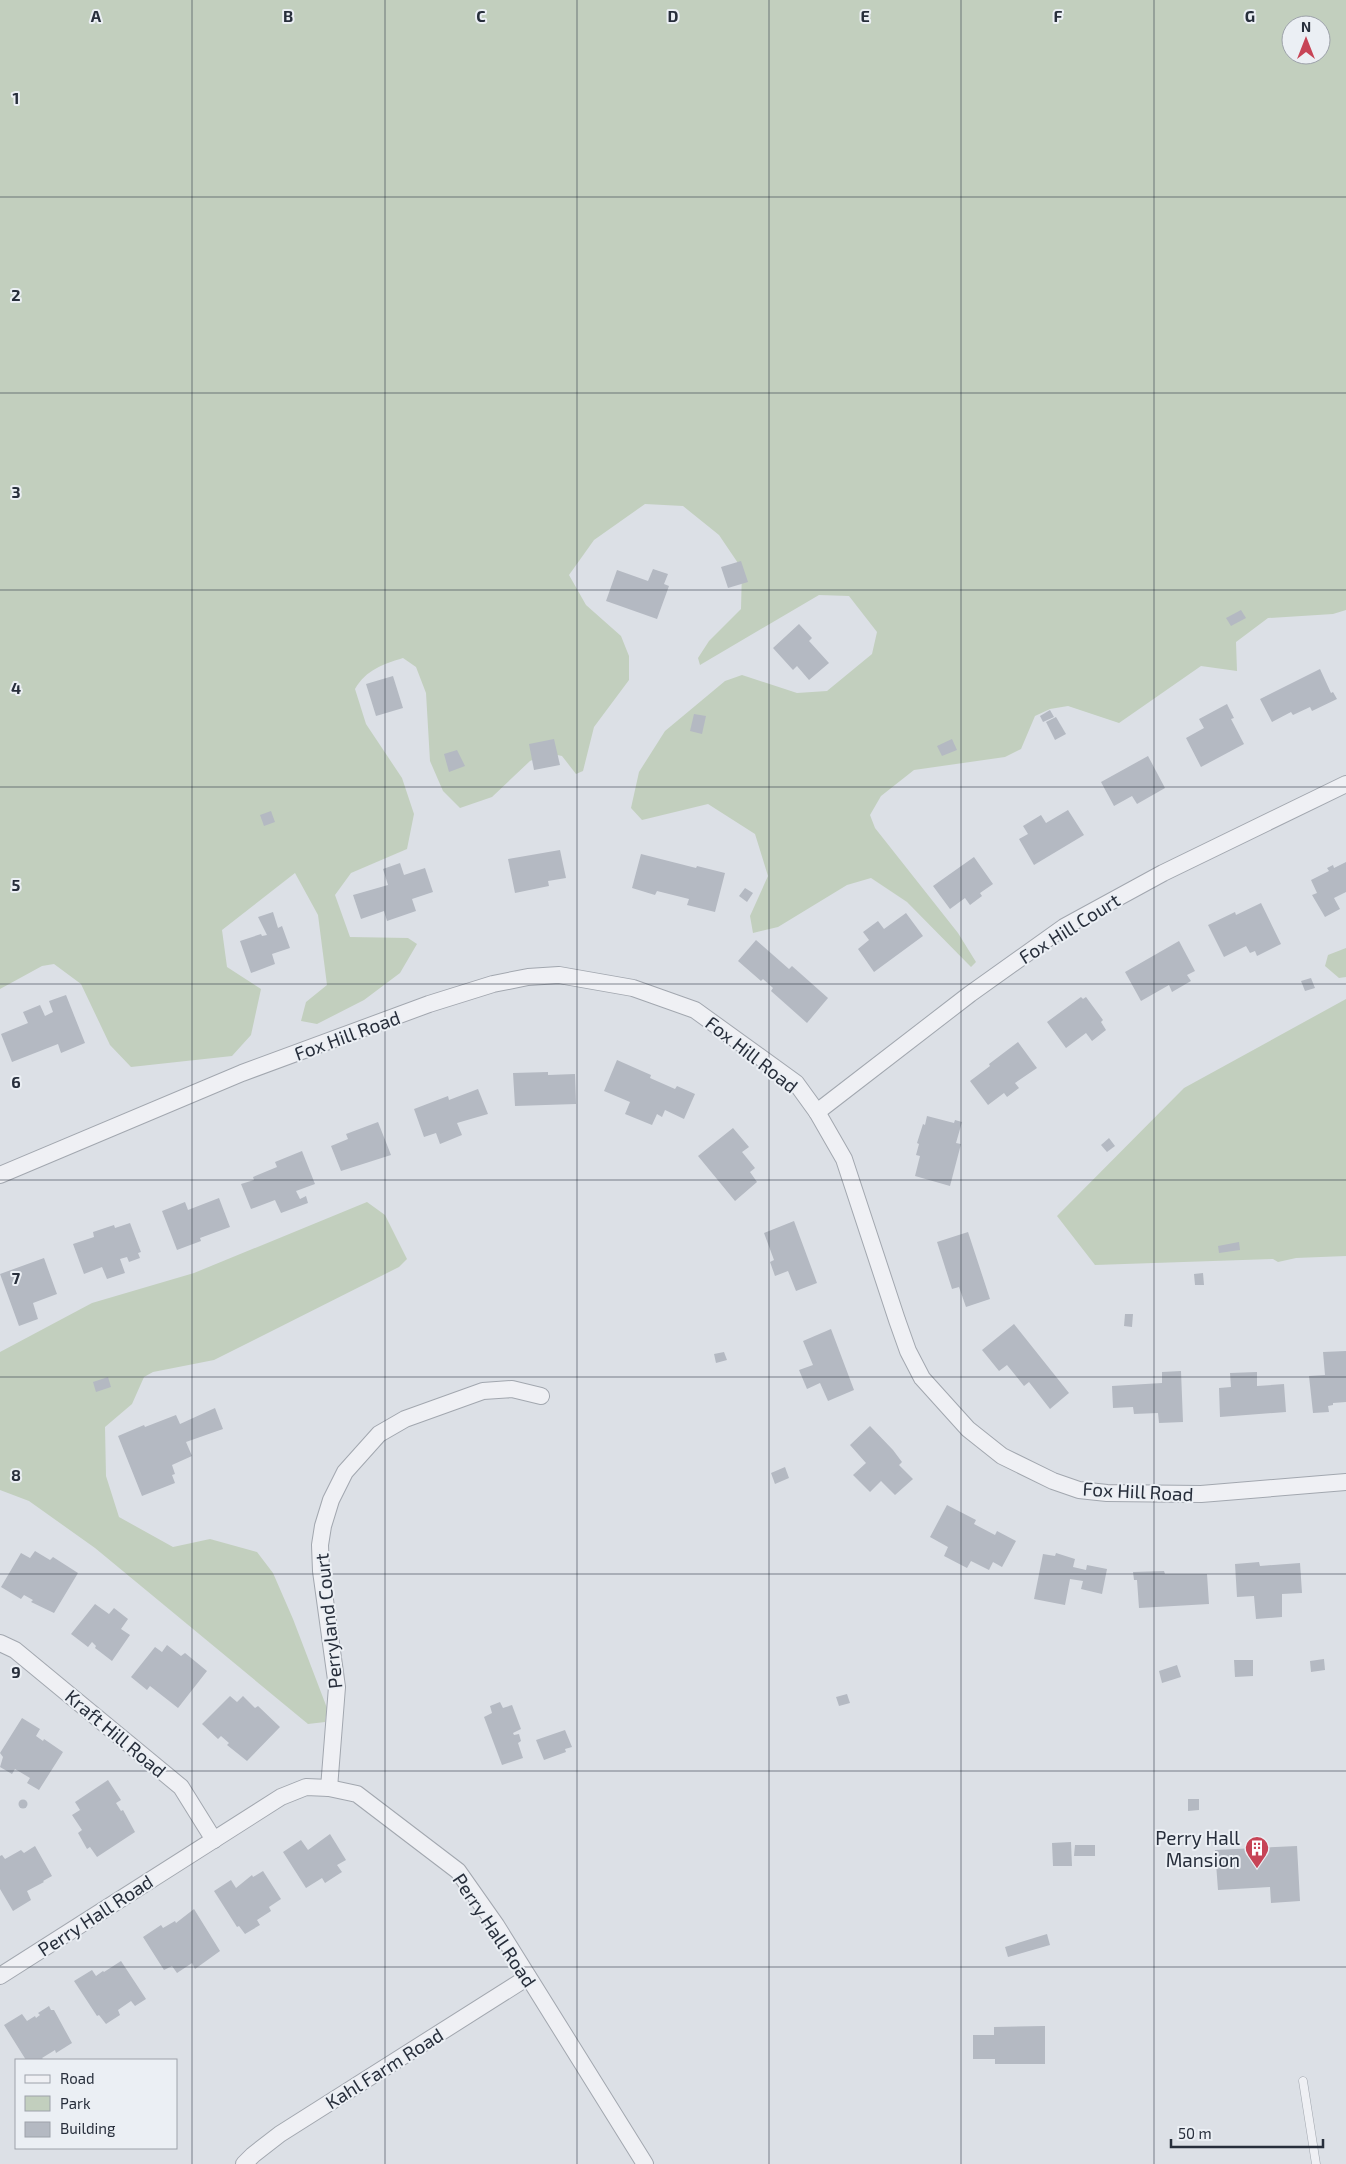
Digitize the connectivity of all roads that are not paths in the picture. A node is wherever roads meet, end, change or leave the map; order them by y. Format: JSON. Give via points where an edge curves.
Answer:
{"nodes":[{"id":1,"x":1346,"y":784,"type":"edge"},
{"id":2,"x":816,"y":1112,"type":"junction"},
{"id":3,"x":0,"y":1175,"type":"edge"},
{"id":4,"x":541,"y":1396,"type":"dead end"},
{"id":5,"x":1346,"y":1482,"type":"edge"},
{"id":6,"x":0,"y":1643,"type":"edge"},
{"id":7,"x":329,"y":1788,"type":"junction"},
{"id":8,"x":214,"y":1840,"type":"junction"},
{"id":9,"x":0,"y":1976,"type":"edge"},
{"id":10,"x":528,"y":1977,"type":"junction"},
{"id":11,"x":1303,"y":2080,"type":"dead end"},
{"id":12,"x":244,"y":2164,"type":"edge"},
{"id":13,"x":645,"y":2164,"type":"edge"},
{"id":14,"x":1316,"y":2164,"type":"edge"}],
"edges":[{"from":1,"to":2,"type":"street","name":"Fox Hill Court","via":[[1163,873],[1064,927],[970,994]]},
{"from":2,"to":3,"type":"street","name":"Fox Hill Road","via":[[796,1084],[694,1010],[633,988],[559,975],[528,977],[429,1004],[242,1073]]},
{"from":2,"to":5,"type":"street","name":"Fox Hill Road","via":[[844,1159],[896,1320],[922,1378],[968,1429],[1002,1456],[1078,1490],[1107,1493],[1201,1494]]},
{"from":4,"to":7,"type":"street","name":"Perryland Court","via":[[512,1389],[483,1391],[414,1416],[379,1434],[346,1472],[331,1500],[320,1546],[320,1570],[337,1687]]},
{"from":6,"to":8,"type":"street","name":"Kraft Hill Road","via":[[15,1650],[181,1787]]},
{"from":7,"to":8,"type":"street","name":"Perry Hall Road","via":[[306,1787],[281,1797]]},
{"from":7,"to":10,"type":"street","name":"Perry Hall Road","via":[[357,1794],[458,1871]]},
{"from":8,"to":9,"type":"street","name":"Perry Hall Road"},
{"from":10,"to":12,"type":"street","name":"Kahl Farm Road","via":[[280,2134]]},
{"from":10,"to":13,"type":"street","name":"Perry Hall Road"},
{"from":11,"to":14,"type":"lane"}]}
